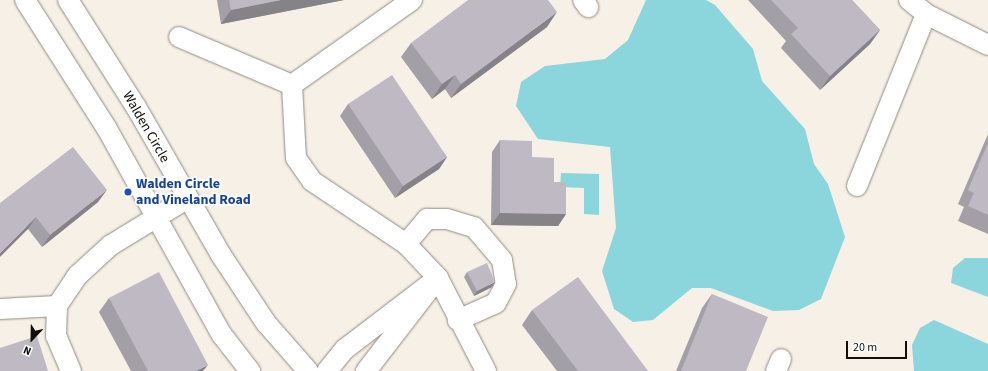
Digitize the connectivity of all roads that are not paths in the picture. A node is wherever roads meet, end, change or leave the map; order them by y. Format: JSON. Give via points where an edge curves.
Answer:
{"nodes":[{"id":1,"x":25,"y":0,"type":"edge"},
{"id":2,"x":68,"y":0,"type":"edge"},
{"id":3,"x":412,"y":0,"type":"edge"},
{"id":4,"x":909,"y":0,"type":"edge"},
{"id":5,"x":926,"y":14,"type":"junction"},
{"id":6,"x":179,"y":37,"type":"dead end"},
{"id":7,"x":988,"y":45,"type":"edge"},
{"id":8,"x":292,"y":84,"type":"junction"},
{"id":9,"x":857,"y":186,"type":"dead end"},
{"id":10,"x":188,"y":198,"type":"junction"},
{"id":11,"x":157,"y":219,"type":"junction"},
{"id":12,"x":406,"y":244,"type":"junction"},
{"id":13,"x":438,"y":278,"type":"junction"},
{"id":14,"x":57,"y":306,"type":"junction"},
{"id":15,"x":0,"y":309,"type":"edge"},
{"id":16,"x":458,"y":320,"type":"junction"},
{"id":17,"x":71,"y":371,"type":"edge"},
{"id":18,"x":250,"y":371,"type":"edge"},
{"id":19,"x":308,"y":371,"type":"edge"},
{"id":20,"x":327,"y":371,"type":"edge"},
{"id":21,"x":366,"y":371,"type":"edge"},
{"id":22,"x":486,"y":371,"type":"edge"}],
"edges":[{"from":1,"to":11,"type":"street","via":[[106,128]]},
{"from":2,"to":10,"type":"street","name":"Walden Circle"},
{"from":3,"to":8,"type":"street"},
{"from":4,"to":5,"type":"street"},
{"from":5,"to":7,"type":"street"},
{"from":5,"to":9,"type":"street"},
{"from":6,"to":8,"type":"street"},
{"from":8,"to":12,"type":"street","via":[[296,158],[312,181]]},
{"from":10,"to":11,"type":"street"},
{"from":10,"to":19,"type":"street","name":"Walden Circle","via":[[266,323]]},
{"from":11,"to":14,"type":"street","via":[[111,245],[77,276]]},
{"from":11,"to":18,"type":"street","via":[[222,335]]},
{"from":12,"to":13,"type":"street"},
{"from":12,"to":16,"type":"street","via":[[427,219],[446,219],[474,227],[502,260],[506,284],[496,302]]},
{"from":13,"to":16,"type":"street"},
{"from":13,"to":20,"type":"street","via":[[346,349]]},
{"from":13,"to":21,"type":"street"},
{"from":14,"to":15,"type":"street"},
{"from":14,"to":17,"type":"street","via":[[56,336]]},
{"from":16,"to":22,"type":"street"}]}
